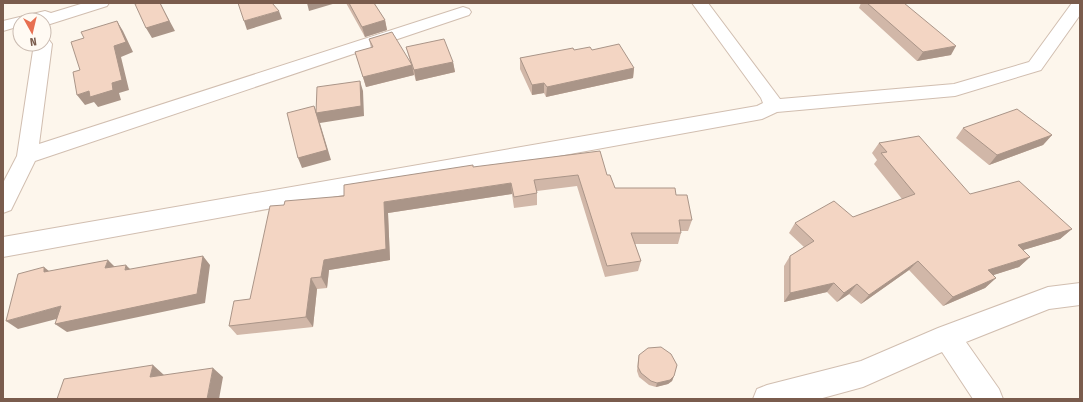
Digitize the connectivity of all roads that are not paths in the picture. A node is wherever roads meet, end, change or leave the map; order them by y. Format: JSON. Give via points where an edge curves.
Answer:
{"nodes":[{"id":1,"x":101,"y":3,"type":"edge"},
{"id":2,"x":700,"y":3,"type":"edge"},
{"id":3,"x":1080,"y":3,"type":"edge"},
{"id":4,"x":51,"y":12,"type":"edge"},
{"id":5,"x":463,"y":12,"type":"dead end"},
{"id":6,"x":42,"y":52,"type":"edge"},
{"id":7,"x":773,"y":106,"type":"junction"},
{"id":8,"x":27,"y":156,"type":"junction"},
{"id":9,"x":3,"y":204,"type":"edge"},
{"id":10,"x":3,"y":247,"type":"edge"},
{"id":11,"x":1080,"y":294,"type":"edge"},
{"id":12,"x":946,"y":337,"type":"junction"},
{"id":13,"x":767,"y":399,"type":"edge"},
{"id":14,"x":989,"y":399,"type":"edge"}],
"edges":[{"from":1,"to":4,"type":"street"},
{"from":2,"to":7,"type":"street","via":[[770,97]]},
{"from":3,"to":7,"type":"street","via":[[1035,66],[956,90]]},
{"from":5,"to":8,"type":"street"},
{"from":6,"to":8,"type":"street"},
{"from":7,"to":10,"type":"street","via":[[762,112]]},
{"from":8,"to":9,"type":"street"},
{"from":11,"to":12,"type":"street","via":[[1048,298]]},
{"from":12,"to":13,"type":"street","via":[[863,374]]},
{"from":12,"to":14,"type":"street"}]}
